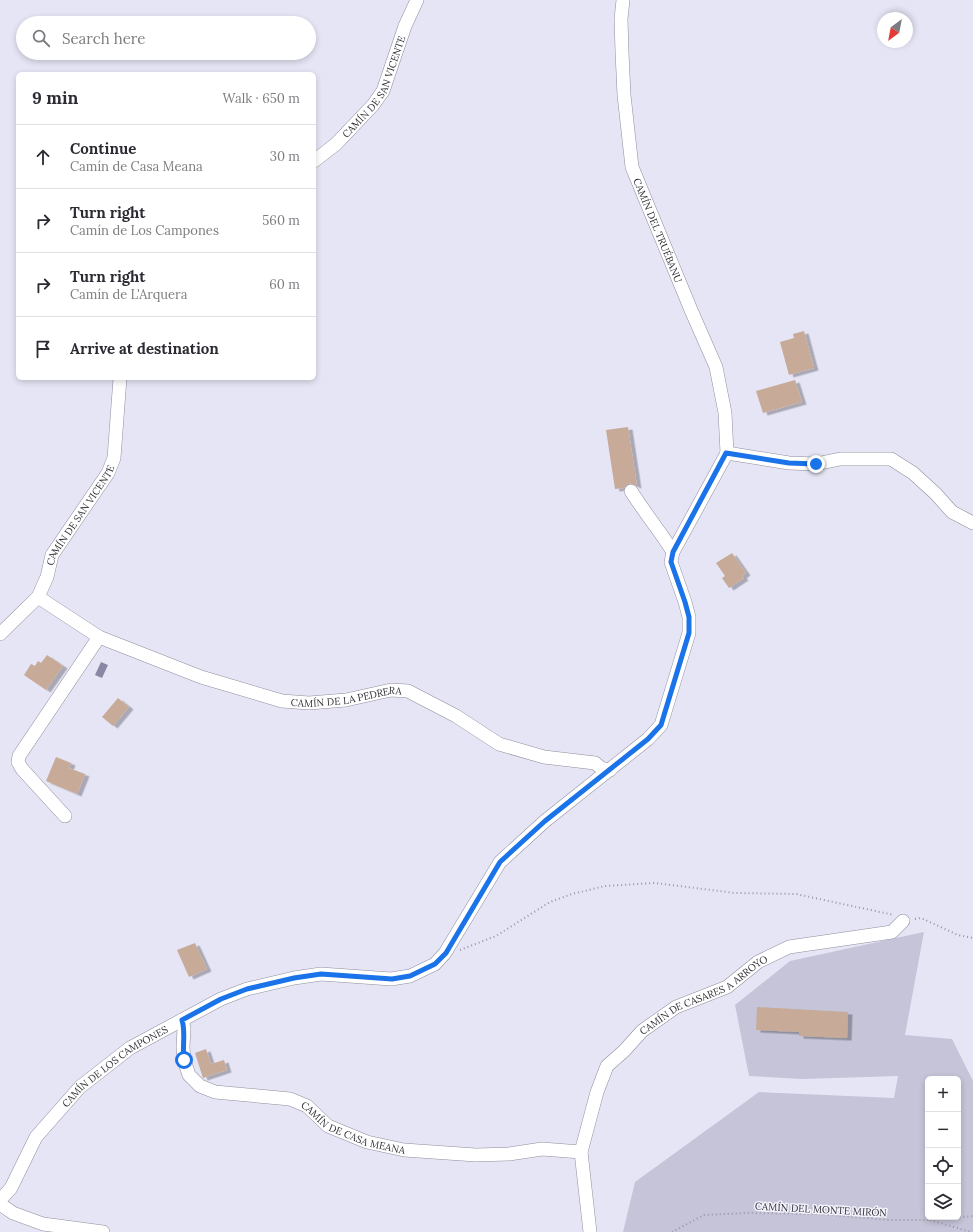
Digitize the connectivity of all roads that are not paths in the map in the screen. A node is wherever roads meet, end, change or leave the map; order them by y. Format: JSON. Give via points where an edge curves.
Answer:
{"nodes":[{"id":1,"x":417,"y":0,"type":"edge"},
{"id":2,"x":623,"y":0,"type":"edge"},
{"id":3,"x":316,"y":159,"type":"edge"},
{"id":4,"x":120,"y":380,"type":"edge"},
{"id":5,"x":726,"y":453,"type":"junction"},
{"id":6,"x":631,"y":491,"type":"dead end"},
{"id":7,"x":973,"y":523,"type":"edge"},
{"id":8,"x":673,"y":552,"type":"junction"},
{"id":9,"x":38,"y":597,"type":"junction"},
{"id":10,"x":0,"y":634,"type":"edge"},
{"id":11,"x":99,"y":637,"type":"junction"},
{"id":12,"x":610,"y":770,"type":"junction"},
{"id":13,"x":65,"y":816,"type":"dead end"},
{"id":14,"x":903,"y":920,"type":"road end"},
{"id":15,"x":182,"y":1020,"type":"junction"},
{"id":16,"x":581,"y":1152,"type":"junction"},
{"id":17,"x":0,"y":1200,"type":"edge"},
{"id":18,"x":0,"y":1204,"type":"edge"},
{"id":19,"x":103,"y":1232,"type":"edge"},
{"id":20,"x":590,"y":1232,"type":"edge"}],
"edges":[{"from":1,"to":3,"type":"street","name":"CAMÍN DE SAN VICENTE","via":[[405,26],[383,91],[374,105],[336,144]]},
{"from":2,"to":5,"type":"street","name":"CAMÍN DEL TRUÉBANU","via":[[621,19],[624,95],[632,167],[716,367],[725,412]]},
{"from":4,"to":9,"type":"street","name":"CAMÍN DE SAN VICENTE","via":[[114,458],[108,473],[52,555],[47,577]]},
{"from":5,"to":7,"type":"street","via":[[802,464],[840,459],[891,459],[913,472],[952,512]]},
{"from":5,"to":8,"type":"street"},
{"from":6,"to":8,"type":"street"},
{"from":8,"to":12,"type":"street","name":"CAMÍN DE LOS CAMPONES","via":[[671,562],[689,617],[689,633],[661,725]]},
{"from":9,"to":10,"type":"street","name":"CAMÍN DE SAN VICENTE"},
{"from":9,"to":11,"type":"street","name":"CAMÍN DE LA PEDRERA"},
{"from":11,"to":12,"type":"street","name":"CAMÍN DE LA PEDRERA","via":[[200,677],[282,701],[324,702],[391,690],[408,691],[456,716],[499,744],[544,757],[595,763]]},
{"from":11,"to":13,"type":"street","via":[[19,756],[18,762],[22,769]]},
{"from":12,"to":15,"type":"street","name":"CAMÍN DE LOS CAMPONES","via":[[545,821],[500,862],[446,953],[435,964],[410,976],[392,979],[321,974],[294,978],[247,989],[221,999]]},
{"from":14,"to":16,"type":"street","name":"CAMÍN DE CASARES A ARROYO","via":[[892,932],[789,947],[758,962],[727,987],[676,1007],[642,1031],[607,1066],[597,1092]]},
{"from":15,"to":16,"type":"street","name":"CAMÍN DE CASA MEANA","via":[[184,1060],[189,1075],[200,1086],[215,1092],[290,1099],[307,1106],[328,1126],[367,1142],[404,1150],[476,1155],[542,1149]]},
{"from":15,"to":17,"type":"street","name":"CAMÍN DE LOS CAMPONES","via":[[130,1048],[80,1087],[36,1137],[11,1188]]},
{"from":16,"to":20,"type":"street","name":"CAMÍN DE CASARES A ARROYO"},
{"from":18,"to":19,"type":"street","via":[[13,1214],[43,1224]]}]}
